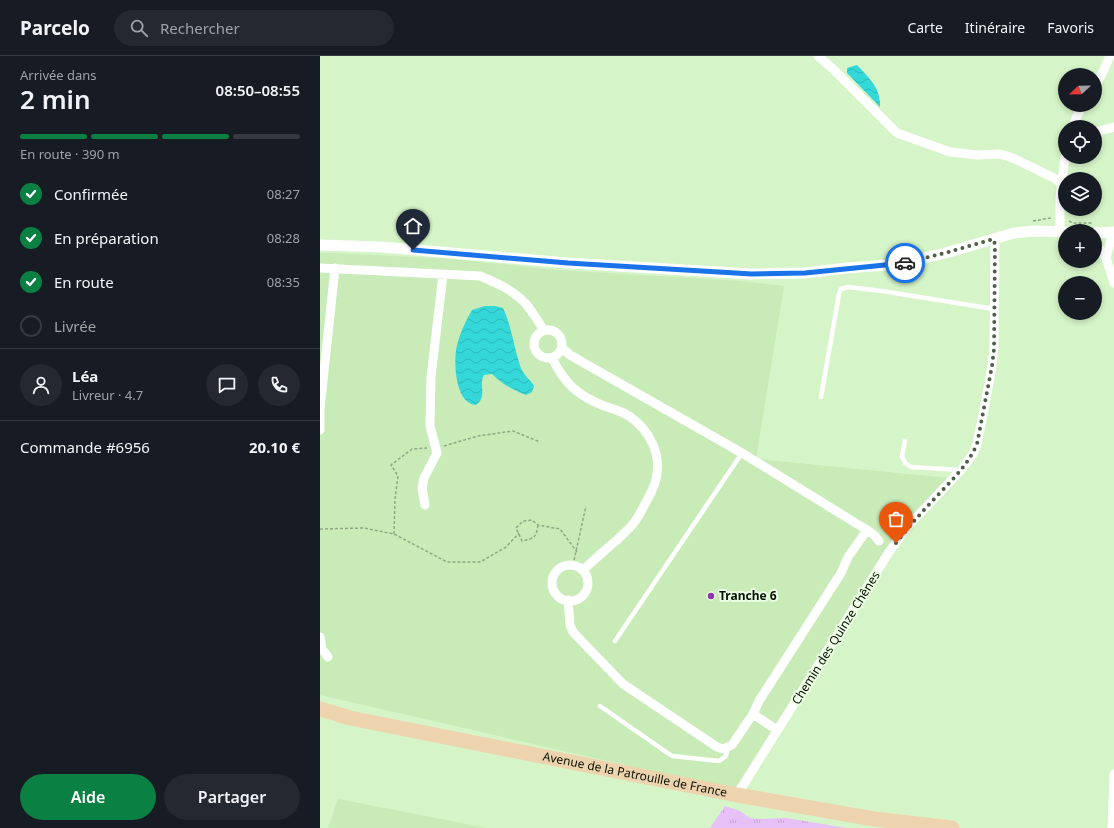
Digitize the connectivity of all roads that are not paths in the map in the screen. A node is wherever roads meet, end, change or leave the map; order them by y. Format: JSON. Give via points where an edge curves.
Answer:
{"nodes":[{"id":1,"x":818,"y":56,"type":"edge"},
{"id":2,"x":1110,"y":56,"type":"edge"},
{"id":3,"x":1102,"y":74,"type":"edge"},
{"id":4,"x":1114,"y":127,"type":"edge"},
{"id":5,"x":1102,"y":130,"type":"edge"},
{"id":6,"x":1058,"y":180,"type":"edge"},
{"id":7,"x":1102,"y":230,"type":"edge"},
{"id":8,"x":1058,"y":232,"type":"edge"},
{"id":9,"x":1114,"y":232,"type":"edge"},
{"id":10,"x":993,"y":239,"type":"junction"},
{"id":11,"x":320,"y":245,"type":"edge"},
{"id":12,"x":1102,"y":252,"type":"edge"},
{"id":13,"x":1106,"y":258,"type":"junction"},
{"id":14,"x":320,"y":268,"type":"edge"},
{"id":15,"x":335,"y":268,"type":"junction"},
{"id":16,"x":443,"y":274,"type":"junction"},
{"id":17,"x":1114,"y":283,"type":"edge"},
{"id":18,"x":994,"y":309,"type":"junction"},
{"id":19,"x":544,"y":330,"type":"junction"},
{"id":20,"x":324,"y":339,"type":"edge"},
{"id":21,"x":562,"y":348,"type":"junction"},
{"id":22,"x":552,"y":358,"type":"junction"},
{"id":23,"x":821,"y":397,"type":"dead end"},
{"id":24,"x":320,"y":430,"type":"edge"},
{"id":25,"x":905,"y":441,"type":"dead end"},
{"id":26,"x":742,"y":453,"type":"junction"},
{"id":27,"x":961,"y":470,"type":"junction"},
{"id":28,"x":425,"y":505,"type":"dead end"},
{"id":29,"x":867,"y":530,"type":"junction"},
{"id":30,"x":879,"y":541,"type":"dead end"},
{"id":31,"x":583,"y":570,"type":"junction"},
{"id":32,"x":568,"y":600,"type":"junction"},
{"id":33,"x":320,"y":637,"type":"edge"},
{"id":34,"x":615,"y":641,"type":"dead end"},
{"id":35,"x":328,"y":657,"type":"dead end"},
{"id":36,"x":600,"y":706,"type":"dead end"},
{"id":37,"x":320,"y":709,"type":"edge"},
{"id":38,"x":753,"y":714,"type":"junction"},
{"id":39,"x":778,"y":730,"type":"junction"},
{"id":40,"x":728,"y":746,"type":"junction"},
{"id":41,"x":1114,"y":774,"type":"edge"},
{"id":42,"x":737,"y":795,"type":"junction"},
{"id":43,"x":952,"y":828,"type":"edge"},
{"id":44,"x":1112,"y":828,"type":"edge"}],
"edges":[{"from":1,"to":6,"type":"street","via":[[897,133],[950,152],[1007,156]]},
{"from":2,"to":3,"type":"street"},
{"from":4,"to":5,"type":"street"},
{"from":7,"to":9,"type":"street"},
{"from":8,"to":10,"type":"street","via":[[1029,231]]},
{"from":9,"to":13,"type":"street"},
{"from":10,"to":11,"type":"street","via":[[900,264],[805,273],[752,274],[568,263],[382,247]]},
{"from":10,"to":18,"type":"street","name":"Chemin des Quinze Chênes"},
{"from":12,"to":13,"type":"street"},
{"from":13,"to":17,"type":"street"},
{"from":14,"to":15,"type":"street"},
{"from":15,"to":16,"type":"street"},
{"from":15,"to":20,"type":"street"},
{"from":16,"to":19,"type":"street","via":[[480,276],[501,285],[515,293],[526,304]]},
{"from":16,"to":28,"type":"street","via":[[431,377],[430,426],[437,453],[424,478],[422,488]]},
{"from":18,"to":23,"type":"lane","via":[[868,289],[841,289]]},
{"from":18,"to":27,"type":"street","name":"Chemin des Quinze Chênes","via":[[992,366],[977,444]]},
{"from":19,"to":21,"type":"street","via":[[556,332],[562,340]]},
{"from":19,"to":22,"type":"street","via":[[534,338],[535,350],[544,358]]},
{"from":20,"to":24,"type":"street"},
{"from":21,"to":22,"type":"street"},
{"from":21,"to":26,"type":"street","via":[[570,355]]},
{"from":22,"to":31,"type":"street","via":[[571,387],[585,397],[623,412],[646,432],[652,441],[658,465],[656,480],[633,525]]},
{"from":25,"to":27,"type":"lane","via":[[902,456],[905,463],[911,467]]},
{"from":26,"to":29,"type":"street"},
{"from":26,"to":34,"type":"lane"},
{"from":27,"to":39,"type":"street","name":"Chemin des Quinze Chênes","via":[[910,524],[889,552]]},
{"from":29,"to":30,"type":"street"},
{"from":29,"to":38,"type":"street"},
{"from":31,"to":32,"type":"street","via":[[588,578],[586,591],[575,600]]},
{"from":31,"to":32,"type":"street","via":[[573,565],[566,566],[559,569],[554,577],[555,591]]},
{"from":32,"to":40,"type":"street","via":[[570,626],[573,632],[623,684],[717,747],[723,749]]},
{"from":33,"to":35,"type":"street","via":[[322,649]]},
{"from":36,"to":40,"type":"lane","via":[[672,756],[719,761],[726,756]]},
{"from":37,"to":42,"type":"main road","name":"Avenue de la Patrouille de France","via":[[357,720]]},
{"from":38,"to":39,"type":"street"},
{"from":38,"to":40,"type":"street","via":[[732,745]]},
{"from":39,"to":42,"type":"street","name":"Chemin des Quinze Chênes"},
{"from":41,"to":44,"type":"street"},
{"from":42,"to":43,"type":"main road","name":"Avenue de la Patrouille de France","via":[[874,819]]}]}
